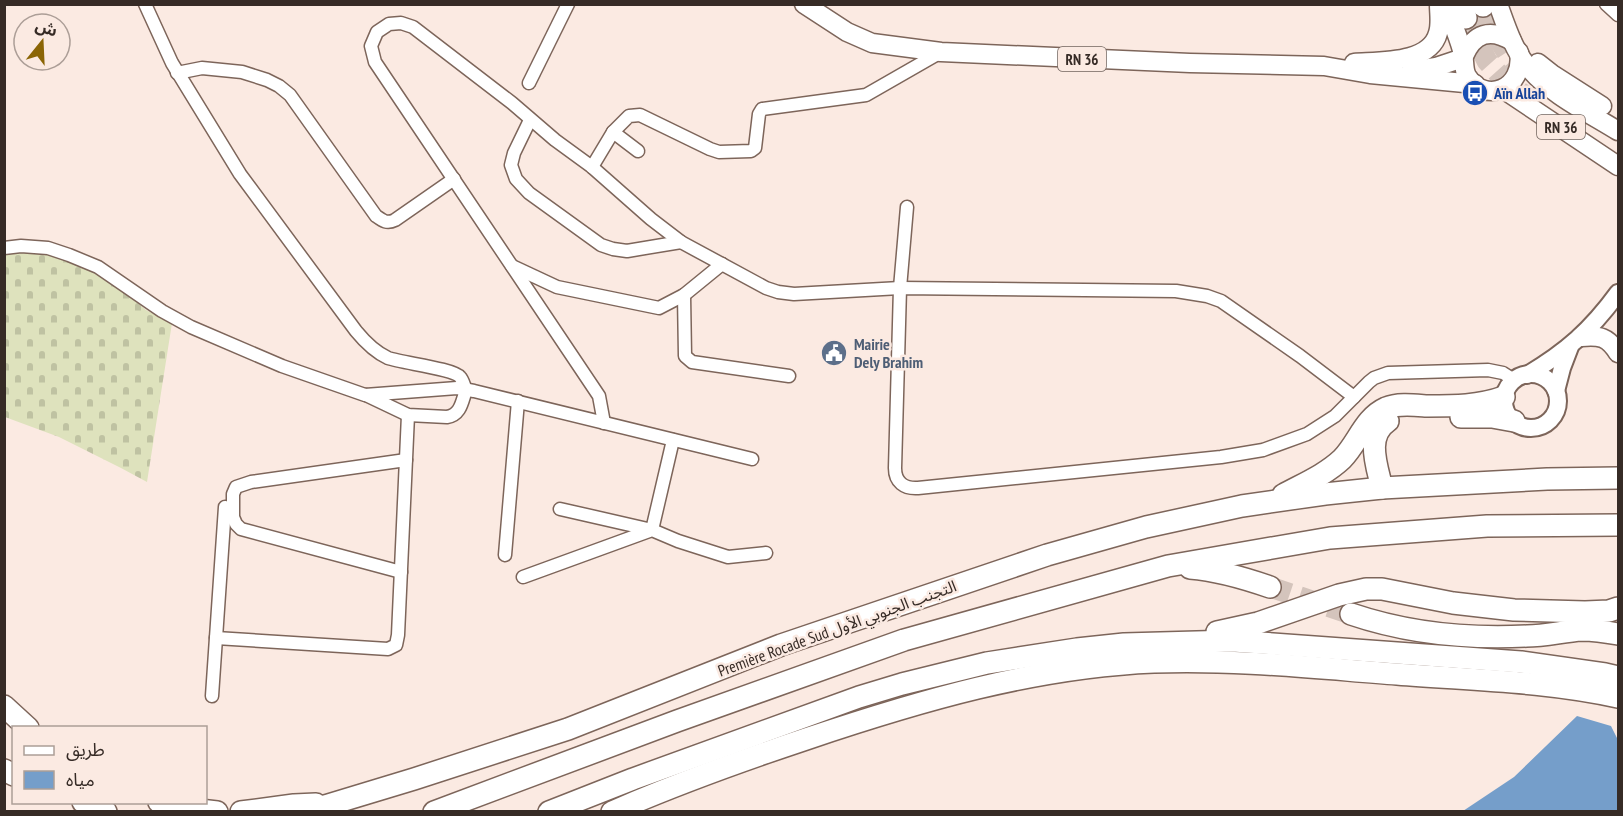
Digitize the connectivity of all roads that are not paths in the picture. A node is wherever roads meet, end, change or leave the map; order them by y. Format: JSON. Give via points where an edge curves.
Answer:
{"nodes":[{"id":1,"x":145,"y":4,"type":"edge"},
{"id":2,"x":568,"y":4,"type":"edge"},
{"id":3,"x":804,"y":4,"type":"edge"},
{"id":4,"x":1439,"y":4,"type":"edge"},
{"id":5,"x":1447,"y":4,"type":"edge"},
{"id":6,"x":1606,"y":4,"type":"edge"},
{"id":7,"x":1482,"y":8,"type":"edge"},
{"id":8,"x":1618,"y":15,"type":"edge"},
{"id":9,"x":1515,"y":47,"type":"junction"},
{"id":10,"x":941,"y":52,"type":"junction"},
{"id":11,"x":1464,"y":57,"type":"junction"},
{"id":12,"x":1324,"y":66,"type":"junction"},
{"id":13,"x":177,"y":72,"type":"junction"},
{"id":14,"x":1370,"y":74,"type":"junction"},
{"id":15,"x":529,"y":83,"type":"dead end"},
{"id":16,"x":1474,"y":84,"type":"junction"},
{"id":17,"x":1503,"y":89,"type":"junction"},
{"id":18,"x":1618,"y":117,"type":"edge"},
{"id":19,"x":530,"y":120,"type":"junction"},
{"id":20,"x":1618,"y":131,"type":"edge"},
{"id":21,"x":613,"y":132,"type":"junction"},
{"id":22,"x":638,"y":151,"type":"dead end"},
{"id":23,"x":592,"y":166,"type":"junction"},
{"id":24,"x":1618,"y":166,"type":"edge"},
{"id":25,"x":454,"y":179,"type":"junction"},
{"id":26,"x":907,"y":207,"type":"dead end"},
{"id":27,"x":681,"y":242,"type":"junction"},
{"id":28,"x":4,"y":248,"type":"edge"},
{"id":29,"x":722,"y":264,"type":"junction"},
{"id":30,"x":511,"y":265,"type":"junction"},
{"id":31,"x":900,"y":288,"type":"junction"},
{"id":32,"x":1618,"y":293,"type":"edge"},
{"id":33,"x":684,"y":295,"type":"junction"},
{"id":34,"x":1576,"y":342,"type":"junction"},
{"id":35,"x":1618,"y":353,"type":"edge"},
{"id":36,"x":789,"y":376,"type":"dead end"},
{"id":37,"x":1515,"y":384,"type":"junction"},
{"id":38,"x":466,"y":390,"type":"junction"},
{"id":39,"x":1556,"y":391,"type":"junction"},
{"id":40,"x":365,"y":395,"type":"junction"},
{"id":41,"x":1354,"y":397,"type":"junction"},
{"id":42,"x":518,"y":401,"type":"junction"},
{"id":43,"x":408,"y":415,"type":"junction"},
{"id":44,"x":1514,"y":422,"type":"junction"},
{"id":45,"x":604,"y":423,"type":"junction"},
{"id":46,"x":673,"y":440,"type":"junction"},
{"id":47,"x":753,"y":459,"type":"dead end"},
{"id":48,"x":406,"y":460,"type":"junction"},
{"id":49,"x":1618,"y":478,"type":"edge"},
{"id":50,"x":1383,"y":488,"type":"junction"},
{"id":51,"x":1271,"y":501,"type":"junction"},
{"id":52,"x":225,"y":507,"type":"dead end"},
{"id":53,"x":560,"y":509,"type":"dead end"},
{"id":54,"x":1618,"y":525,"type":"edge"},
{"id":55,"x":652,"y":530,"type":"junction"},
{"id":56,"x":766,"y":554,"type":"dead end"},
{"id":57,"x":505,"y":555,"type":"dead end"},
{"id":58,"x":1168,"y":566,"type":"junction"},
{"id":59,"x":401,"y":572,"type":"junction"},
{"id":60,"x":523,"y":577,"type":"dead end"},
{"id":61,"x":1270,"y":586,"type":"tunnel mouth"},
{"id":62,"x":1618,"y":608,"type":"edge"},
{"id":63,"x":1351,"y":614,"type":"tunnel mouth"},
{"id":64,"x":1618,"y":634,"type":"edge"},
{"id":65,"x":216,"y":639,"type":"junction"},
{"id":66,"x":1171,"y":642,"type":"junction"},
{"id":67,"x":1618,"y":677,"type":"edge"},
{"id":68,"x":212,"y":696,"type":"dead end"},
{"id":69,"x":1618,"y":697,"type":"edge"},
{"id":70,"x":4,"y":706,"type":"edge"},
{"id":71,"x":26,"y":726,"type":"edge"},
{"id":72,"x":88,"y":804,"type":"edge"},
{"id":73,"x":168,"y":804,"type":"edge"},
{"id":74,"x":328,"y":805,"type":"junction"},
{"id":75,"x":106,"y":812,"type":"edge"},
{"id":76,"x":216,"y":812,"type":"edge"},
{"id":77,"x":241,"y":812,"type":"edge"},
{"id":78,"x":303,"y":812,"type":"edge"},
{"id":79,"x":434,"y":812,"type":"edge"},
{"id":80,"x":549,"y":812,"type":"edge"},
{"id":81,"x":612,"y":812,"type":"edge"}],
"edges":[{"from":1,"to":13,"type":"street"},
{"from":2,"to":15,"type":"street"},
{"from":3,"to":10,"type":"main road","number":"RN 36","via":[[872,43]]},
{"from":4,"to":12,"type":"main road","via":[[1438,34],[1422,52],[1400,60]]},
{"from":5,"to":11,"type":"main road"},
{"from":6,"to":8,"type":"street"},
{"from":7,"to":9,"type":"main road"},
{"from":7,"to":18,"type":"main road","via":[[1521,41],[1541,66]]},
{"from":9,"to":11,"type":"main road","via":[[1502,35],[1490,33],[1469,45]]},
{"from":9,"to":17,"type":"main road","via":[[1519,70]]},
{"from":9,"to":20,"type":"main road","number":"RN 36","via":[[1527,66],[1549,87]]},
{"from":10,"to":12,"type":"main road","number":"RN 36"},
{"from":10,"to":21,"type":"street","via":[[866,95],[762,109],[752,151],[719,152],[640,115],[629,116]]},
{"from":11,"to":14,"type":"main road","number":"RN 36","via":[[1418,70]]},
{"from":11,"to":16,"type":"main road","via":[[1464,68]]},
{"from":12,"to":14,"type":"main road","number":"RN 36"},
{"from":13,"to":25,"type":"street","via":[[202,68],[242,72],[279,86],[290,95],[382,221],[395,220]]},
{"from":13,"to":38,"type":"street","via":[[240,174],[368,345],[387,357],[455,373]]},
{"from":14,"to":16,"type":"main road","number":"RN 36"},
{"from":16,"to":17,"type":"main road","via":[[1488,90]]},
{"from":17,"to":24,"type":"main road","number":"RN 36"},
{"from":19,"to":23,"type":"street"},
{"from":19,"to":25,"type":"street","via":[[413,27],[389,24],[377,32],[371,46],[375,62]]},
{"from":19,"to":27,"type":"street","via":[[512,165],[516,179],[529,193],[613,249],[627,251]]},
{"from":21,"to":22,"type":"street"},
{"from":21,"to":23,"type":"street"},
{"from":23,"to":27,"type":"street"},
{"from":25,"to":30,"type":"street"},
{"from":26,"to":31,"type":"street"},
{"from":27,"to":29,"type":"street"},
{"from":28,"to":40,"type":"street","via":[[48,248],[69,255],[98,267],[191,327],[282,366]]},
{"from":29,"to":31,"type":"street","via":[[778,292]]},
{"from":29,"to":33,"type":"street"},
{"from":30,"to":33,"type":"street","via":[[556,287],[659,309]]},
{"from":30,"to":45,"type":"street","via":[[599,396]]},
{"from":31,"to":41,"type":"street","via":[[1176,291],[1207,296],[1248,319]]},
{"from":31,"to":41,"type":"street","via":[[895,474],[901,484],[912,489],[1263,450],[1307,434],[1335,416]]},
{"from":32,"to":34,"type":"street"},
{"from":33,"to":36,"type":"street","via":[[685,356],[692,362]]},
{"from":34,"to":35,"type":"main road","via":[[1595,335],[1612,344]]},
{"from":34,"to":37,"type":"street"},
{"from":34,"to":39,"type":"street","via":[[1562,368]]},
{"from":37,"to":39,"type":"street","via":[[1541,376]]},
{"from":37,"to":41,"type":"street","via":[[1503,373],[1488,370],[1395,372],[1374,378]]},
{"from":37,"to":44,"type":"street","via":[[1506,411]]},
{"from":37,"to":51,"type":"highway","via":[[1477,405],[1389,407],[1367,422],[1348,452],[1332,467]]},
{"from":38,"to":40,"type":"street"},
{"from":38,"to":42,"type":"street"},
{"from":38,"to":43,"type":"street","via":[[453,416]]},
{"from":39,"to":44,"type":"street","via":[[1557,409],[1545,424],[1526,428]]},
{"from":40,"to":43,"type":"street"},
{"from":42,"to":45,"type":"street"},
{"from":42,"to":57,"type":"street"},
{"from":43,"to":48,"type":"street"},
{"from":44,"to":50,"type":"highway","via":[[1481,417],[1392,418],[1380,428],[1374,442]]},
{"from":45,"to":46,"type":"street"},
{"from":46,"to":47,"type":"street"},
{"from":46,"to":55,"type":"street"},
{"from":48,"to":59,"type":"street"},
{"from":48,"to":59,"type":"street","via":[[251,482],[236,487],[233,494],[233,517],[241,529]]},
{"from":49,"to":50,"type":"highway","name":"Première Rocade Sud التجنب الجنوبي الأول"},
{"from":50,"to":51,"type":"highway","name":"Première Rocade Sud التجنب الجنوبي الأول"},
{"from":51,"to":74,"type":"highway","name":"Première Rocade Sud التجنب الجنوبي الأول","via":[[1146,527],[1047,555],[781,645],[568,729]]},
{"from":52,"to":65,"type":"street"},
{"from":53,"to":55,"type":"street"},
{"from":54,"to":58,"type":"highway","via":[[1487,526],[1330,538]]},
{"from":55,"to":56,"type":"street","via":[[728,557]]},
{"from":55,"to":60,"type":"street"},
{"from":58,"to":61,"type":"highway","via":[[1206,569]]},
{"from":58,"to":79,"type":"highway","name":"Première Rocade Sud التجنب الجنوبي الأول","via":[[904,640]]},
{"from":59,"to":65,"type":"street","via":[[398,634],[396,645],[388,649]]},
{"from":62,"to":66,"type":"highway","via":[[1585,612],[1514,610],[1366,589],[1258,624]]},
{"from":63,"to":64,"type":"highway","via":[[1447,635],[1530,636],[1583,630]]},
{"from":65,"to":68,"type":"street"},
{"from":66,"to":67,"type":"highway","via":[[1233,641],[1510,662]]},
{"from":66,"to":80,"type":"highway","via":[[1030,655],[912,681],[633,778]]},
{"from":69,"to":81,"type":"highway","via":[[1540,684],[1312,667],[1152,662],[1075,669],[989,685],[857,721],[701,775]]},
{"from":70,"to":71,"type":"highway"},
{"from":72,"to":75,"type":"highway"},
{"from":73,"to":76,"type":"highway"},
{"from":74,"to":77,"type":"highway"},
{"from":74,"to":78,"type":"highway","name":"Première Rocade Sud التجنب الجنوبي الأول"}]}
